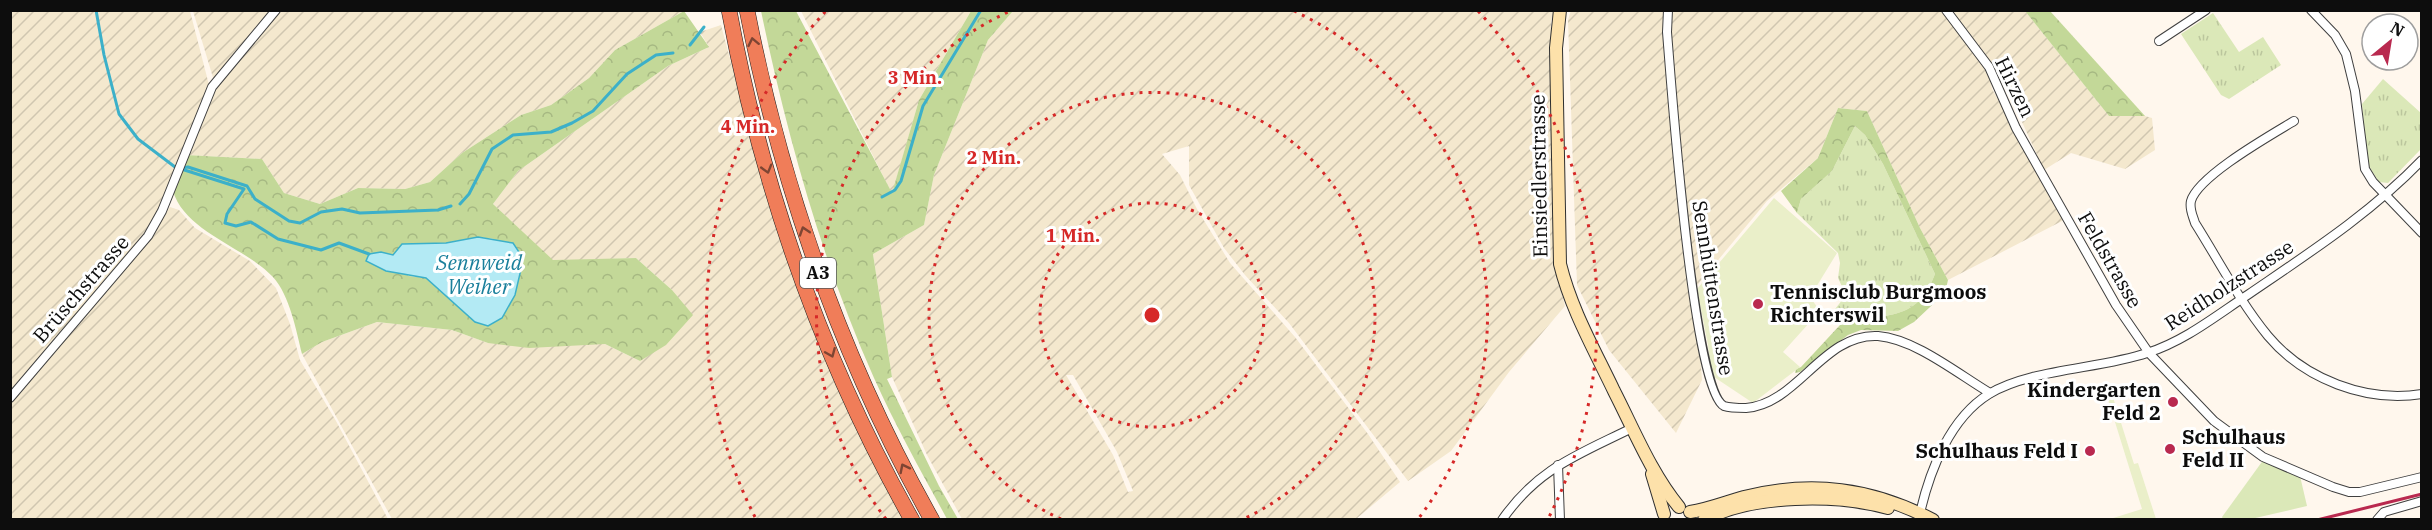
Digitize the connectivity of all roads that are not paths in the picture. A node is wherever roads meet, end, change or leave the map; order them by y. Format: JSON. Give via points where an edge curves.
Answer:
{"nodes":[{"id":1,"x":276,"y":10,"type":"edge"},
{"id":2,"x":729,"y":10,"type":"edge"},
{"id":3,"x":747,"y":10,"type":"edge"},
{"id":4,"x":1560,"y":10,"type":"edge"},
{"id":5,"x":1668,"y":10,"type":"edge"},
{"id":6,"x":1946,"y":10,"type":"edge"},
{"id":7,"x":2206,"y":10,"type":"edge"},
{"id":8,"x":2311,"y":10,"type":"edge"},
{"id":9,"x":2159,"y":41,"type":"dead end"},
{"id":10,"x":2294,"y":121,"type":"dead end"},
{"id":11,"x":2031,"y":152,"type":"joint"},
{"id":12,"x":2421,"y":160,"type":"edge"},
{"id":13,"x":2385,"y":193,"type":"junction"},
{"id":14,"x":2421,"y":233,"type":"edge"},
{"id":15,"x":2242,"y":299,"type":"junction"},
{"id":16,"x":2149,"y":353,"type":"junction"},
{"id":17,"x":1990,"y":393,"type":"junction"},
{"id":18,"x":2421,"y":394,"type":"edge"},
{"id":19,"x":10,"y":398,"type":"edge"},
{"id":20,"x":1632,"y":428,"type":"junction"},
{"id":21,"x":1650,"y":464,"type":"junction"},
{"id":22,"x":1558,"y":465,"type":"junction"},
{"id":23,"x":2421,"y":477,"type":"edge"},
{"id":24,"x":2421,"y":501,"type":"edge"},
{"id":25,"x":1688,"y":513,"type":"edge"},
{"id":26,"x":1920,"y":513,"type":"junction"},
{"id":27,"x":1662,"y":517,"type":"edge"},
{"id":28,"x":912,"y":519,"type":"edge"},
{"id":29,"x":932,"y":519,"type":"edge"},
{"id":30,"x":1502,"y":519,"type":"edge"},
{"id":31,"x":1560,"y":519,"type":"edge"},
{"id":32,"x":1704,"y":519,"type":"edge"},
{"id":33,"x":1933,"y":519,"type":"edge"},
{"id":34,"x":2377,"y":519,"type":"edge"}],
"edges":[{"from":1,"to":19,"type":"street","name":"Brüschstrasse","via":[[212,87],[168,196],[140,248]]},
{"from":2,"to":28,"type":"highway","number":"A3","one_way":true,"via":[[755,127],[797,264],[858,414]]},
{"from":29,"to":3,"type":"highway","number":"A3","one_way":true,"via":[[861,379],[812,255],[774,134]]},
{"from":4,"to":20,"type":"main road","name":"Einsiedlerstrasse","via":[[1556,48],[1560,264],[1582,325]]},
{"from":5,"to":17,"type":"street","name":"Sennhüttenstrasse","via":[[1685,231],[1706,366],[1716,399],[1724,406],[1758,407],[1773,401],[1845,343],[1878,336],[1913,346]]},
{"from":6,"to":11,"type":"street","name":"Hirzen","via":[[1989,67]]},
{"from":7,"to":9,"type":"street"},
{"from":8,"to":13,"type":"street","via":[[2335,35],[2346,54],[2365,169]]},
{"from":10,"to":15,"type":"street","via":[[2211,176],[2198,186],[2191,200],[2195,223]]},
{"from":11,"to":16,"type":"street","name":"Feldstrasse","via":[[2097,275]]},
{"from":12,"to":13,"type":"street","name":"Reidholzstrasse"},
{"from":13,"to":14,"type":"street"},
{"from":13,"to":15,"type":"street","name":"Reidholzstrasse","via":[[2337,233]]},
{"from":15,"to":16,"type":"street","name":"Reidholzstrasse","via":[[2202,327]]},
{"from":15,"to":18,"type":"street","via":[[2278,346],[2315,374],[2372,394]]},
{"from":16,"to":17,"type":"street","name":"Reidholzstrasse","via":[[2037,376]]},
{"from":16,"to":23,"type":"street","name":"Feldstrasse","via":[[2214,421],[2263,457],[2349,492]]},
{"from":17,"to":26,"type":"street","name":"Reidholzstrasse","via":[[1962,419],[1949,439],[1929,481]]},
{"from":20,"to":21,"type":"main road","name":"Einsiedlerstrasse"},
{"from":20,"to":22,"type":"street"},
{"from":21,"to":25,"type":"main road","name":"Einsiedlerstrasse"},
{"from":21,"to":27,"type":"main road","name":"Einsiedlerstrasse"},
{"from":22,"to":30,"type":"street","via":[[1523,492]]},
{"from":22,"to":31,"type":"street"},
{"from":24,"to":34,"type":"street","via":[[2384,512]]},
{"from":25,"to":26,"type":"main road","via":[[1744,497],[1800,489],[1865,493]]},
{"from":25,"to":27,"type":"main road","via":[[1671,508]]},
{"from":26,"to":32,"type":"main road","via":[[1865,502],[1804,499],[1751,505]]},
{"from":26,"to":33,"type":"main road"}]}
